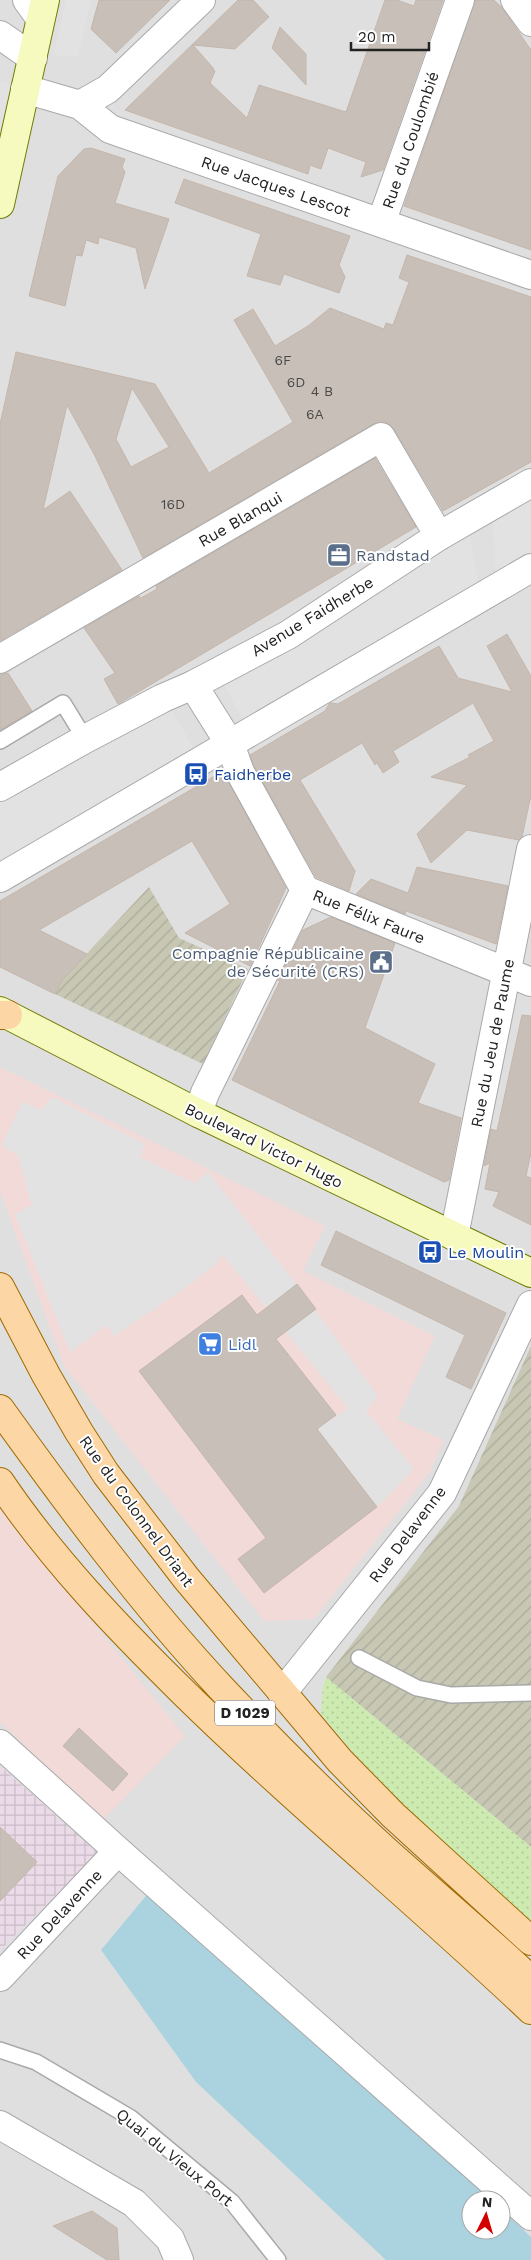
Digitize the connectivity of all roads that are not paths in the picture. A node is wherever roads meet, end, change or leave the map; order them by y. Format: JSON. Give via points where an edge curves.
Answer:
{"nodes":[{"id":1,"x":201,"y":0,"type":"edge"},
{"id":2,"x":460,"y":0,"type":"edge"},
{"id":3,"x":515,"y":0,"type":"edge"},
{"id":4,"x":37,"y":6,"type":"edge"},
{"id":5,"x":531,"y":22,"type":"edge"},
{"id":6,"x":0,"y":35,"type":"edge"},
{"id":7,"x":33,"y":58,"type":"junction"},
{"id":8,"x":25,"y":89,"type":"junction"},
{"id":9,"x":80,"y":105,"type":"junction"},
{"id":10,"x":0,"y":204,"type":"edge"},
{"id":11,"x":381,"y":223,"type":"junction"},
{"id":12,"x":531,"y":275,"type":"edge"},
{"id":13,"x":531,"y":483,"type":"edge"},
{"id":14,"x":439,"y":536,"type":"junction"},
{"id":15,"x":531,"y":568,"type":"edge"},
{"id":16,"x":0,"y":659,"type":"edge"},
{"id":17,"x":193,"y":685,"type":"junction"},
{"id":18,"x":85,"y":739,"type":"junction"},
{"id":19,"x":0,"y":741,"type":"edge"},
{"id":20,"x":230,"y":744,"type":"junction"},
{"id":21,"x":0,"y":787,"type":"edge"},
{"id":22,"x":531,"y":849,"type":"edge"},
{"id":23,"x":0,"y":878,"type":"edge"},
{"id":24,"x":305,"y":890,"type":"junction"},
{"id":25,"x":506,"y":972,"type":"junction"},
{"id":26,"x":531,"y":982,"type":"edge"},
{"id":27,"x":3,"y":1014,"type":"edge"},
{"id":28,"x":198,"y":1113,"type":"junction"},
{"id":29,"x":454,"y":1236,"type":"junction"},
{"id":30,"x":531,"y":1273,"type":"edge"},
{"id":31,"x":0,"y":1287,"type":"edge"},
{"id":32,"x":531,"y":1305,"type":"edge"},
{"id":33,"x":0,"y":1408,"type":"edge"},
{"id":34,"x":0,"y":1482,"type":"edge"},
{"id":35,"x":359,"y":1658,"type":"dead end"},
{"id":36,"x":282,"y":1693,"type":"junction"},
{"id":37,"x":531,"y":1693,"type":"edge"},
{"id":38,"x":0,"y":1744,"type":"edge"},
{"id":39,"x":118,"y":1851,"type":"junction"},
{"id":40,"x":531,"y":1941,"type":"edge"},
{"id":41,"x":0,"y":1977,"type":"edge"},
{"id":42,"x":531,"y":1980,"type":"edge"},
{"id":43,"x":531,"y":2010,"type":"edge"},
{"id":44,"x":0,"y":2050,"type":"edge"},
{"id":45,"x":0,"y":2125,"type":"edge"},
{"id":46,"x":531,"y":2216,"type":"edge"},
{"id":47,"x":178,"y":2260,"type":"edge"},
{"id":48,"x":278,"y":2260,"type":"edge"}],
"edges":[{"from":1,"to":9,"type":"street","via":[[108,89]]},
{"from":2,"to":11,"type":"street","name":"Rue du Coulombié"},
{"from":3,"to":5,"type":"street"},
{"from":4,"to":7,"type":"main road"},
{"from":6,"to":7,"type":"street"},
{"from":7,"to":8,"type":"main road"},
{"from":8,"to":9,"type":"street","name":"Rue Jacques Lescot"},
{"from":8,"to":10,"type":"main road"},
{"from":9,"to":11,"type":"street","name":"Rue Jacques Lescot","via":[[110,129]]},
{"from":11,"to":12,"type":"street","name":"Rue Jacques Lescot"},
{"from":13,"to":14,"type":"street","name":"Avenue Faidherbe"},
{"from":14,"to":16,"type":"street","name":"Rue Blanqui","via":[[381,437]]},
{"from":14,"to":17,"type":"street","name":"Avenue Faidherbe","via":[[288,635]]},
{"from":15,"to":20,"type":"street"},
{"from":17,"to":18,"type":"street","name":"Avenue Faidherbe"},
{"from":17,"to":20,"type":"street"},
{"from":18,"to":19,"type":"lane","via":[[63,703]]},
{"from":18,"to":21,"type":"street","name":"Avenue Faidherbe"},
{"from":20,"to":23,"type":"street"},
{"from":20,"to":24,"type":"street","name":"Rue Félix Faure","via":[[240,772]]},
{"from":22,"to":25,"type":"street","name":"Rue du Jeu de Paume"},
{"from":24,"to":25,"type":"street","name":"Rue Félix Faure"},
{"from":24,"to":28,"type":"street"},
{"from":25,"to":26,"type":"street","name":"Rue Félix Faure"},
{"from":25,"to":29,"type":"street","name":"Rue du Jeu de Paume"},
{"from":27,"to":28,"type":"main road","name":"Boulevard Victor Hugo"},
{"from":28,"to":29,"type":"main road","name":"Boulevard Victor Hugo"},
{"from":29,"to":30,"type":"main road","name":"Boulevard Victor Hugo"},
{"from":31,"to":36,"type":"main road","name":"Rue du Colonnel Driant","via":[[46,1375],[106,1474],[179,1570]]},
{"from":32,"to":36,"type":"street","name":"Rue Delavenne","via":[[442,1493]]},
{"from":33,"to":42,"type":"main road","number":"D 1029","via":[[111,1557],[222,1688],[383,1848]]},
{"from":34,"to":43,"type":"main road","number":"D 1029","via":[[94,1601],[139,1649],[276,1781]]},
{"from":35,"to":37,"type":"lane","via":[[417,1688],[452,1695]]},
{"from":36,"to":40,"type":"main road","name":"Rue du Colonnel Driant","via":[[340,1761],[393,1815]]},
{"from":38,"to":39,"type":"street"},
{"from":39,"to":41,"type":"street","name":"Rue Delavenne"},
{"from":39,"to":46,"type":"street"},
{"from":44,"to":48,"type":"lane","name":"Quai du Vieux Port","via":[[36,2062],[131,2118],[232,2202]]},
{"from":45,"to":47,"type":"street","via":[[134,2204],[170,2239]]}]}
